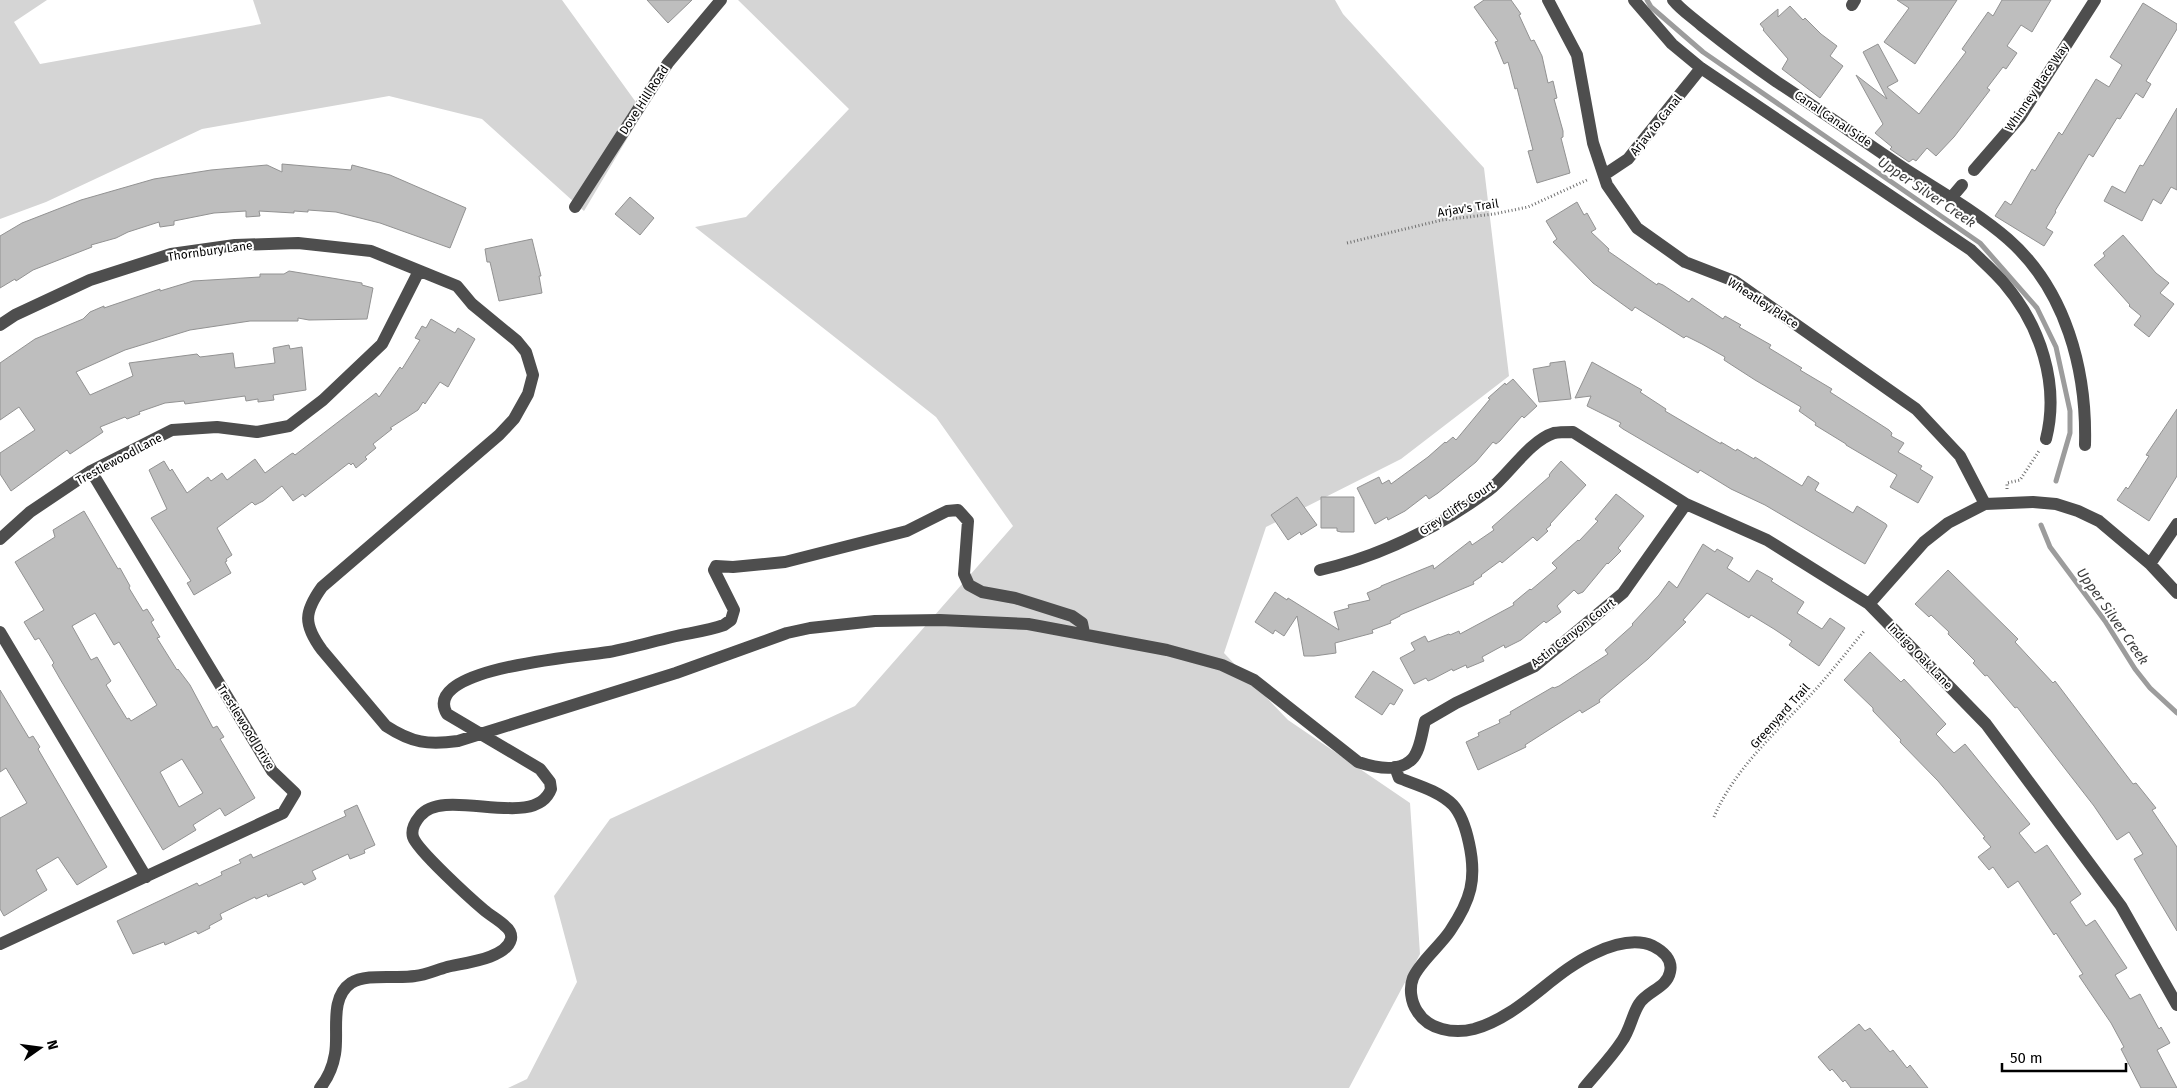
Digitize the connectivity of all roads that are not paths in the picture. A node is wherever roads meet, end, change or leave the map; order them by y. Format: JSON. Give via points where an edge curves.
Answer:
{"nodes":[{"id":1,"x":721,"y":0,"type":"edge"},
{"id":2,"x":1548,"y":0,"type":"edge"},
{"id":3,"x":1634,"y":0,"type":"edge"},
{"id":4,"x":1673,"y":0,"type":"edge"},
{"id":5,"x":2095,"y":0,"type":"edge"},
{"id":6,"x":1701,"y":68,"type":"junction"},
{"id":7,"x":1974,"y":170,"type":"dead end"},
{"id":8,"x":1604,"y":175,"type":"junction"},
{"id":9,"x":1962,"y":185,"type":"dead end"},
{"id":10,"x":1951,"y":198,"type":"junction"},
{"id":11,"x":575,"y":207,"type":"dead end"},
{"id":12,"x":419,"y":271,"type":"junction"},
{"id":13,"x":0,"y":325,"type":"edge"},
{"id":14,"x":1553,"y":433,"type":"joint"},
{"id":15,"x":2046,"y":439,"type":"road end"},
{"id":16,"x":2085,"y":445,"type":"dead end"},
{"id":17,"x":91,"y":471,"type":"junction"},
{"id":18,"x":1686,"y":504,"type":"junction"},
{"id":19,"x":1985,"y":504,"type":"junction"},
{"id":20,"x":2177,"y":524,"type":"edge"},
{"id":21,"x":0,"y":539,"type":"edge"},
{"id":22,"x":2150,"y":564,"type":"junction"},
{"id":23,"x":1320,"y":570,"type":"dead end"},
{"id":24,"x":2177,"y":593,"type":"edge"},
{"id":25,"x":1869,"y":604,"type":"junction"},
{"id":26,"x":0,"y":632,"type":"edge"},
{"id":27,"x":1084,"y":633,"type":"junction"},
{"id":28,"x":482,"y":733,"type":"junction"},
{"id":29,"x":1395,"y":767,"type":"junction"},
{"id":30,"x":146,"y":877,"type":"junction"},
{"id":31,"x":0,"y":944,"type":"edge"},
{"id":32,"x":2177,"y":1005,"type":"edge"},
{"id":33,"x":320,"y":1088,"type":"edge"},
{"id":34,"x":1584,"y":1088,"type":"edge"}],
"edges":[{"from":1,"to":11,"type":"street","name":"Dove Hill Road","via":[[668,63]]},
{"from":2,"to":8,"type":"street","name":"Wheatley Place","via":[[1577,55],[1593,143]]},
{"from":3,"to":6,"type":"street","via":[[1672,44]]},
{"from":4,"to":10,"type":"street","name":"Canal Canal Side","via":[[1721,42],[1761,71]]},
{"from":5,"to":7,"type":"street","name":"Whinney Place Way","via":[[2020,117]]},
{"from":6,"to":8,"type":"street","name":"Arjav to Canal","via":[[1628,159]]},
{"from":6,"to":15,"type":"street","via":[[1963,245],[2004,283],[2035,330],[2043,353],[2051,401]]},
{"from":8,"to":19,"type":"street","name":"Wheatley Place","via":[[1637,228],[1685,262],[1734,281],[1916,409],[1960,456]]},
{"from":9,"to":10,"type":"street"},
{"from":10,"to":16,"type":"street","name":"Canal Canal Side","via":[[2008,240],[2052,293],[2081,374],[2086,413]]},
{"from":12,"to":13,"type":"street","name":"Thornbury Lane","via":[[371,251],[298,242],[235,245],[171,254],[90,280]]},
{"from":12,"to":17,"type":"street","name":"Trestlewood Lane","via":[[382,344],[322,400],[288,426],[256,432],[217,427],[172,430]]},
{"from":12,"to":28,"type":"street","name":"Thornbury Lane","via":[[457,286],[472,304],[526,352],[533,374],[528,394],[514,419],[499,435],[322,587],[310,603],[307,620],[322,650],[386,726],[418,742],[437,744]]},
{"from":14,"to":18,"type":"street","name":"Indigo Oak Lane","via":[[1573,432]]},
{"from":14,"to":23,"type":"street","name":"Grey Cliffs Court","via":[[1531,448],[1489,490],[1422,533],[1349,563]]},
{"from":17,"to":21,"type":"street","name":"Trestlewood Lane","via":[[30,512]]},
{"from":17,"to":30,"type":"street","name":"Trestlewood Drive","via":[[272,771],[295,793],[283,813]]},
{"from":18,"to":25,"type":"street","name":"Indigo Oak Lane","via":[[1767,540]]},
{"from":18,"to":29,"type":"street","name":"Astin Canyon Court","via":[[1623,593],[1535,666],[1425,721],[1411,761]]},
{"from":19,"to":22,"type":"street","via":[[2033,502],[2056,504],[2078,511],[2099,522]]},
{"from":19,"to":25,"type":"street","via":[[1948,524],[1924,542]]},
{"from":20,"to":22,"type":"street"},
{"from":22,"to":24,"type":"street"},
{"from":25,"to":32,"type":"street","name":"Indigo Oak Lane","via":[[1986,724],[2121,906]]},
{"from":26,"to":30,"type":"street"},
{"from":27,"to":28,"type":"street","via":[[1028,624],[940,620],[875,621],[810,628]]},
{"from":27,"to":28,"type":"street","via":[[1082,623],[1072,616],[974,589],[966,580],[968,521],[958,510],[947,511],[907,531],[785,562],[716,566],[714,570],[734,610],[731,620],[710,629],[607,652],[501,668],[472,677],[447,695],[443,707],[454,719]]},
{"from":27,"to":29,"type":"street","via":[[1222,665],[1254,680],[1358,762],[1375,768]]},
{"from":28,"to":33,"type":"street","via":[[540,768],[550,782],[549,795],[531,807],[455,805],[433,808],[420,815],[413,830],[414,838],[423,851],[484,910],[505,925],[511,939],[495,954],[480,960],[415,976],[364,978],[352,982],[338,1001],[335,1052]]},
{"from":29,"to":34,"type":"street","via":[[1399,778],[1429,789],[1452,804],[1467,833],[1474,870],[1472,886],[1461,914],[1413,978],[1412,1001],[1428,1023],[1451,1031],[1481,1026],[1517,1008],[1577,963],[1608,948],[1648,944],[1667,956],[1670,972],[1667,980],[1644,997],[1622,1041]]},
{"from":30,"to":31,"type":"street","name":"Trestlewood Drive"}]}
